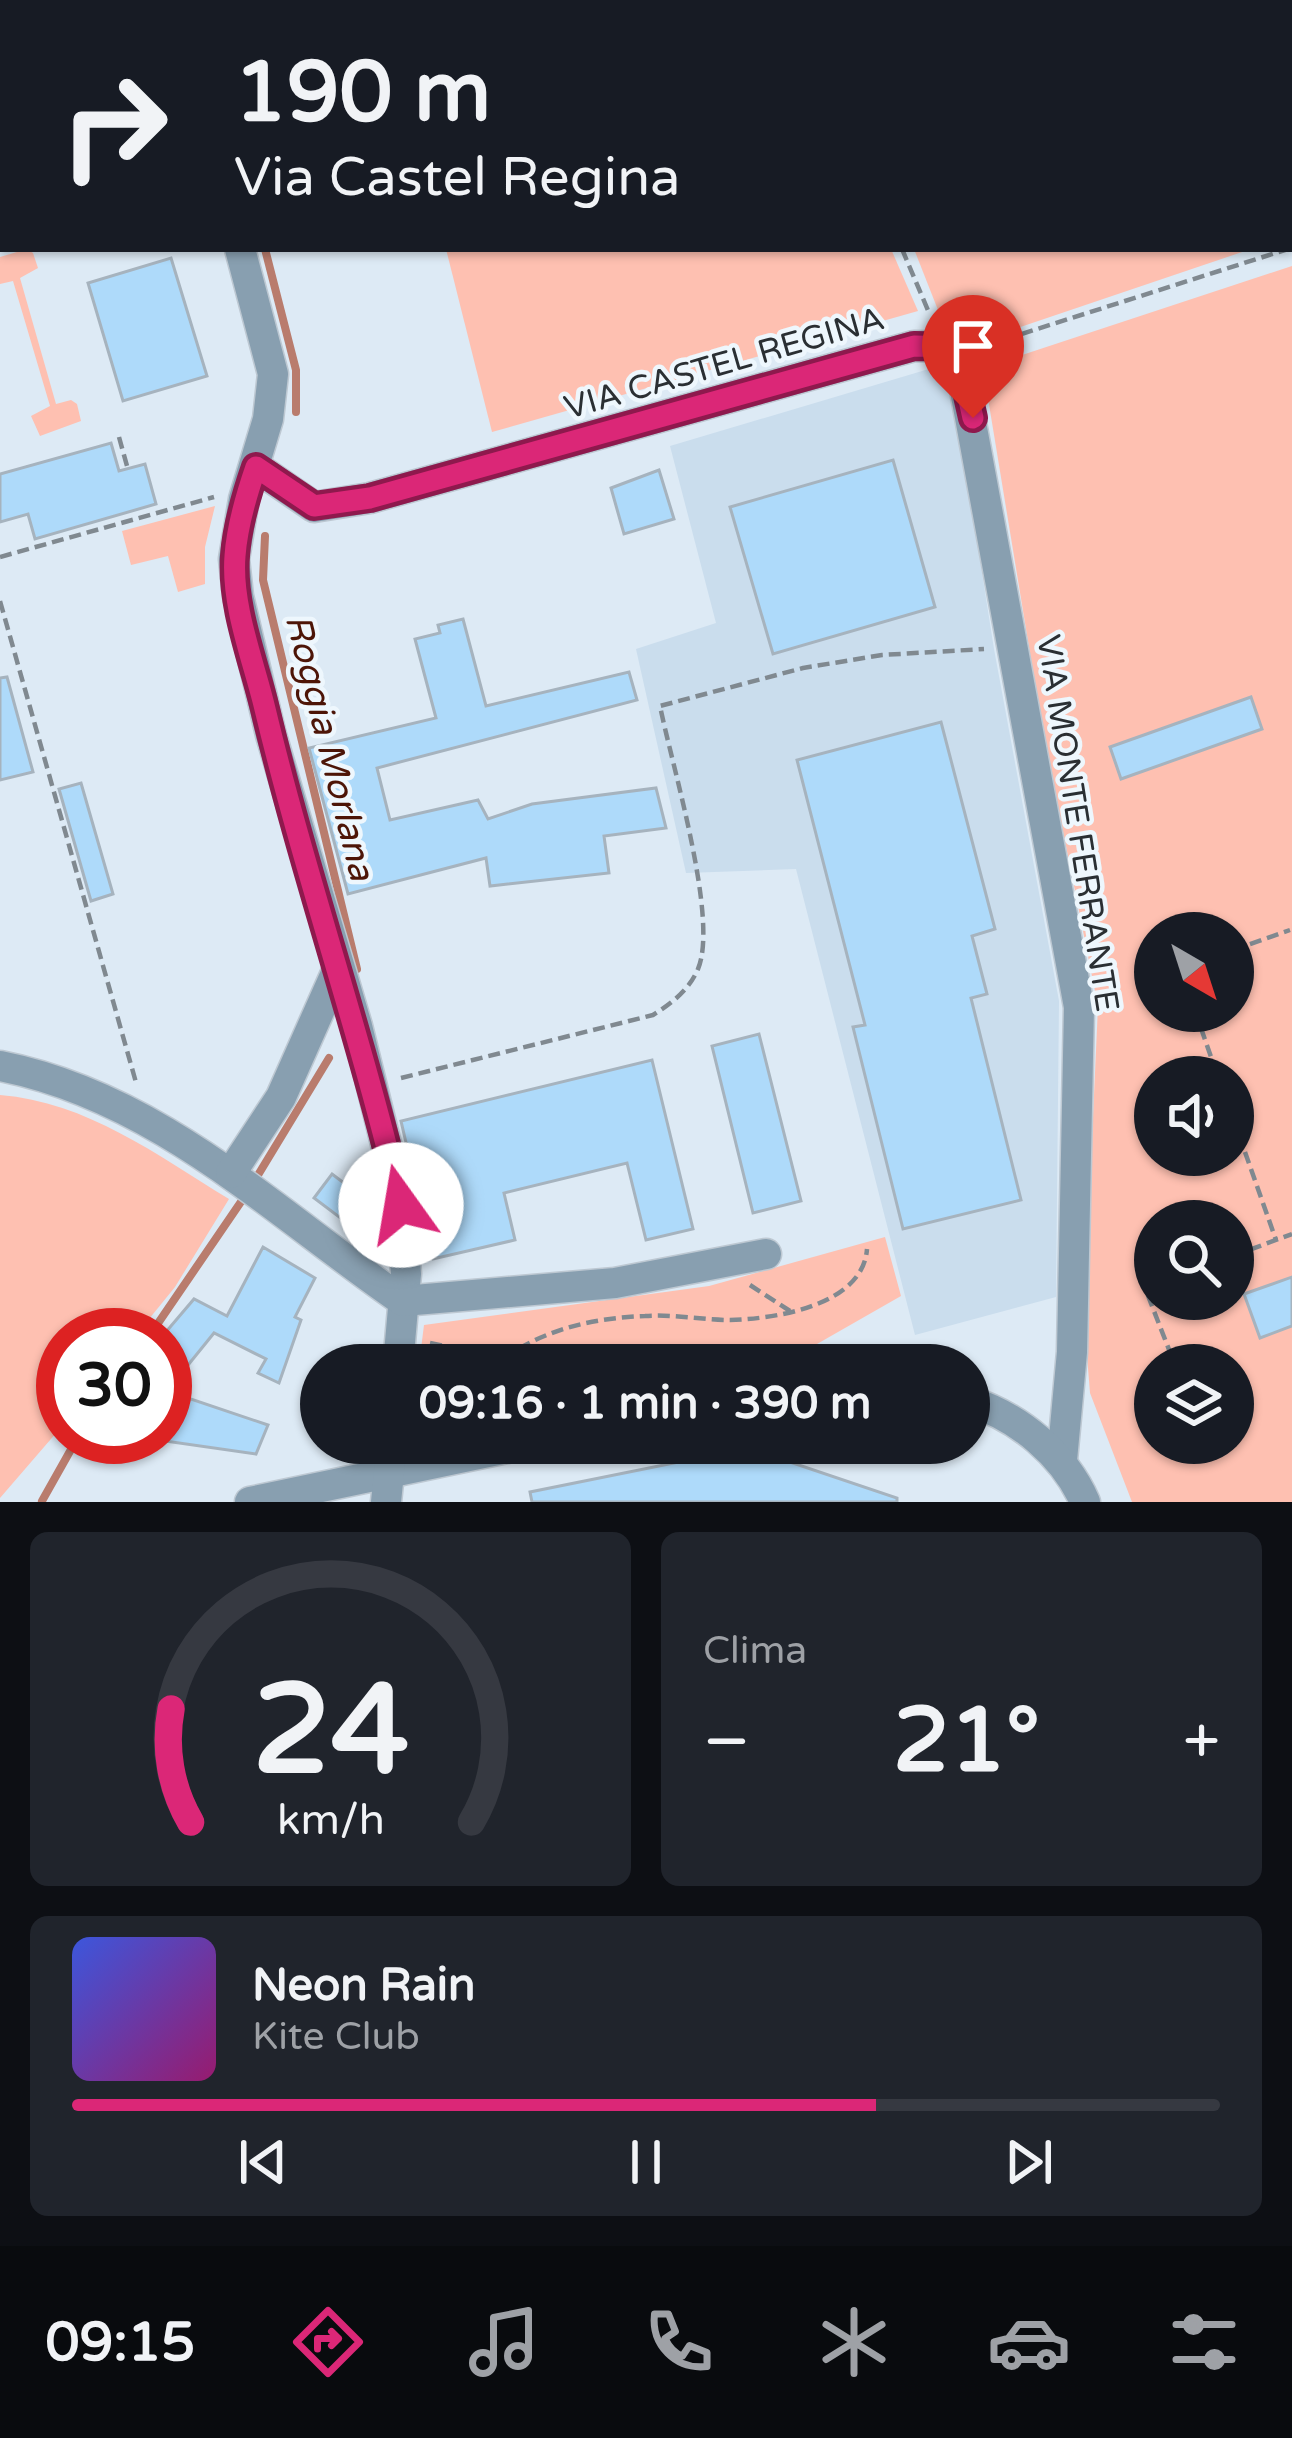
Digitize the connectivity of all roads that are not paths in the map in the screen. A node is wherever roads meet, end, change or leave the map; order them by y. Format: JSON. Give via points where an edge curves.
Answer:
{"nodes":[{"id":1,"x":241,"y":252,"type":"edge"},
{"id":2,"x":957,"y":347,"type":"joint"},
{"id":3,"x":256,"y":467,"type":"junction"},
{"id":4,"x":337,"y":971,"type":"junction"},
{"id":5,"x":0,"y":1066,"type":"edge"},
{"id":6,"x":249,"y":1186,"type":"junction"},
{"id":7,"x":766,"y":1255,"type":"dead end"},
{"id":8,"x":403,"y":1301,"type":"junction"},
{"id":9,"x":400,"y":1344,"type":"edge"},
{"id":10,"x":990,"y":1413,"type":"edge"},
{"id":11,"x":1062,"y":1460,"type":"junction"},
{"id":12,"x":370,"y":1464,"type":"edge"},
{"id":13,"x":391,"y":1464,"type":"edge"},
{"id":14,"x":250,"y":1502,"type":"edge"},
{"id":15,"x":386,"y":1502,"type":"edge"},
{"id":16,"x":1084,"y":1502,"type":"edge"}],
"edges":[{"from":1,"to":3,"type":"street","via":[[273,374]]},
{"from":2,"to":3,"type":"street","name":"VIA CASTEL REGINA","via":[[914,346],[370,498],[314,506]]},
{"from":2,"to":11,"type":"street","name":"VIA MONTE FERRANTE","via":[[1078,1007],[1072,1352]]},
{"from":3,"to":4,"type":"street","via":[[234,559],[238,596]]},
{"from":4,"to":6,"type":"street"},
{"from":4,"to":8,"type":"street","via":[[401,1205]]},
{"from":5,"to":6,"type":"street","via":[[146,1120]]},
{"from":6,"to":8,"type":"street"},
{"from":7,"to":8,"type":"street","via":[[615,1282]]},
{"from":8,"to":9,"type":"street"},
{"from":10,"to":11,"type":"street"},
{"from":11,"to":16,"type":"street"},
{"from":12,"to":14,"type":"street"},
{"from":13,"to":15,"type":"street"}]}
